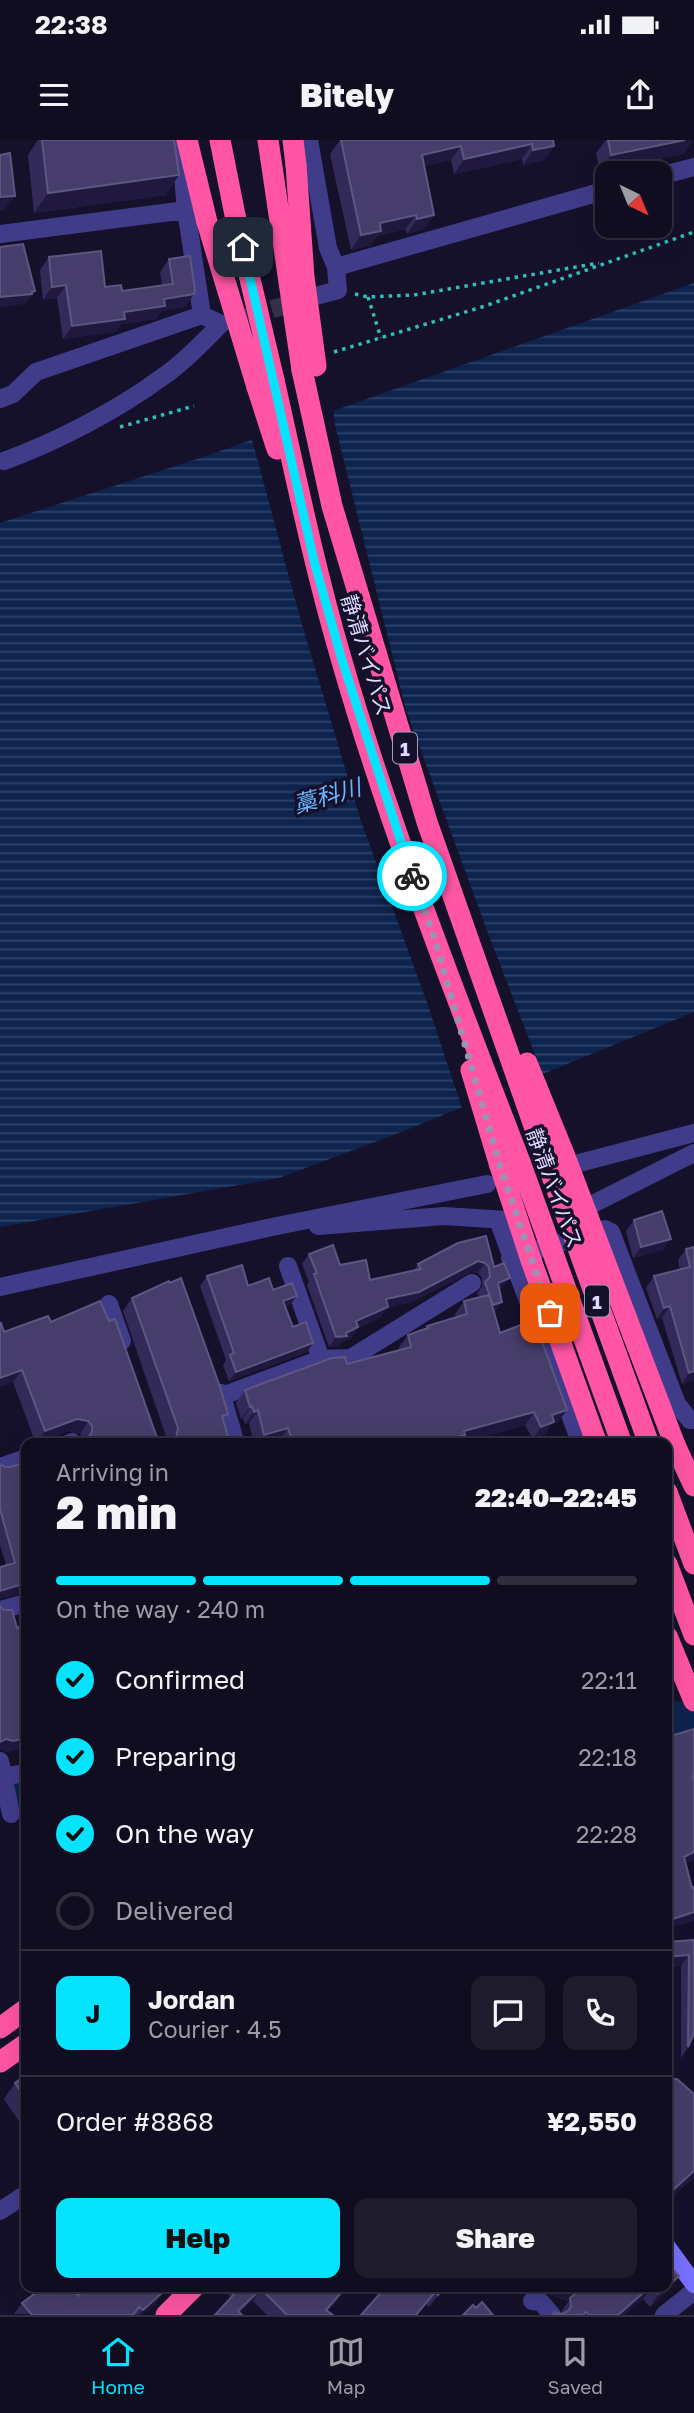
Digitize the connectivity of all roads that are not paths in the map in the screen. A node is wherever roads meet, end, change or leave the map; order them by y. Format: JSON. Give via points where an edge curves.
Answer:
{"nodes":[{"id":1,"x":180,"y":140,"type":"edge"},
{"id":2,"x":187,"y":140,"type":"edge"},
{"id":3,"x":220,"y":140,"type":"edge"},
{"id":4,"x":268,"y":140,"type":"edge"},
{"id":5,"x":293,"y":140,"type":"edge"},
{"id":6,"x":309,"y":140,"type":"edge"},
{"id":7,"x":694,"y":167,"type":"edge"},
{"id":8,"x":672,"y":173,"type":"edge"},
{"id":9,"x":595,"y":193,"type":"edge"},
{"id":10,"x":186,"y":210,"type":"junction"},
{"id":11,"x":0,"y":234,"type":"edge"},
{"id":12,"x":336,"y":267,"type":"junction"},
{"id":13,"x":316,"y":296,"type":"tunnel mouth"},
{"id":14,"x":202,"y":315,"type":"junction"},
{"id":15,"x":0,"y":399,"type":"edge"},
{"id":16,"x":4,"y":461,"type":"dead end"},
{"id":17,"x":350,"y":560,"type":"junction"},
{"id":18,"x":314,"y":561,"type":"junction"},
{"id":19,"x":468,"y":934,"type":"junction"},
{"id":20,"x":434,"y":937,"type":"junction"},
{"id":21,"x":694,"y":1133,"type":"edge"},
{"id":22,"x":694,"y":1153,"type":"edge"},
{"id":23,"x":564,"y":1167,"type":"dead end"},
{"id":24,"x":487,"y":1184,"type":"dead end"},
{"id":25,"x":593,"y":1204,"type":"dead end"},
{"id":26,"x":272,"y":1227,"type":"junction"},
{"id":27,"x":510,"y":1258,"type":"junction"},
{"id":28,"x":288,"y":1266,"type":"dead end"},
{"id":29,"x":471,"y":1283,"type":"dead end"},
{"id":30,"x":0,"y":1287,"type":"edge"},
{"id":31,"x":109,"y":1304,"type":"dead end"},
{"id":32,"x":127,"y":1355,"type":"edge"},
{"id":33,"x":321,"y":1359,"type":"junction"},
{"id":34,"x":213,"y":1372,"type":"edge"},
{"id":35,"x":222,"y":1396,"type":"junction"},
{"id":36,"x":694,"y":1420,"type":"edge"},
{"id":37,"x":234,"y":1438,"type":"edge"},
{"id":38,"x":580,"y":1438,"type":"edge"},
{"id":39,"x":595,"y":1438,"type":"edge"},
{"id":40,"x":620,"y":1438,"type":"edge"},
{"id":41,"x":647,"y":1438,"type":"edge"},
{"id":42,"x":21,"y":1460,"type":"edge"},
{"id":43,"x":0,"y":1467,"type":"edge"},
{"id":44,"x":694,"y":1486,"type":"edge"},
{"id":45,"x":672,"y":1505,"type":"edge"},
{"id":46,"x":694,"y":1564,"type":"edge"},
{"id":47,"x":672,"y":1577,"type":"edge"},
{"id":48,"x":21,"y":1604,"type":"edge"},
{"id":49,"x":0,"y":1610,"type":"edge"},
{"id":50,"x":694,"y":1636,"type":"edge"},
{"id":51,"x":672,"y":1643,"type":"edge"},
{"id":52,"x":672,"y":1653,"type":"edge"},
{"id":53,"x":694,"y":1701,"type":"edge"},
{"id":54,"x":1,"y":1771,"type":"edge"},
{"id":55,"x":21,"y":1773,"type":"edge"},
{"id":56,"x":11,"y":1814,"type":"dead end"},
{"id":57,"x":21,"y":2013,"type":"edge"},
{"id":58,"x":0,"y":2028,"type":"edge"},
{"id":59,"x":21,"y":2047,"type":"edge"},
{"id":60,"x":0,"y":2062,"type":"edge"},
{"id":61,"x":21,"y":2197,"type":"edge"},
{"id":62,"x":0,"y":2211,"type":"edge"},
{"id":63,"x":672,"y":2254,"type":"edge"},
{"id":64,"x":694,"y":2284,"type":"edge"},
{"id":65,"x":694,"y":2291,"type":"edge"},
{"id":66,"x":189,"y":2292,"type":"edge"},
{"id":67,"x":532,"y":2301,"type":"dead end"},
{"id":68,"x":680,"y":2309,"type":"edge"},
{"id":69,"x":166,"y":2315,"type":"edge"},
{"id":70,"x":552,"y":2315,"type":"edge"},
{"id":71,"x":663,"y":2315,"type":"edge"}],
"edges":[{"from":1,"to":10,"type":"street"},
{"from":2,"to":18,"type":"highway","number":"1","bridge":true,"via":[[206,222]]},
{"from":3,"to":18,"type":"highway","name":"静清バイパス","number":"1","bridge":true},
{"from":4,"to":17,"type":"highway","name":"静清バイパス","number":"1","bridge":true,"via":[[302,370],[332,506]]},
{"from":5,"to":17,"type":"highway","number":"1","bridge":true,"via":[[314,353]]},
{"from":6,"to":12,"type":"street","via":[[328,248]]},
{"from":7,"to":8,"type":"street"},
{"from":9,"to":12,"type":"street"},
{"from":10,"to":11,"type":"street"},
{"from":10,"to":14,"type":"street"},
{"from":12,"to":13,"type":"street","via":[[338,290]]},
{"from":14,"to":15,"type":"street","via":[[36,373],[13,394]]},
{"from":14,"to":16,"type":"street","via":[[221,324],[163,377],[91,420]]},
{"from":17,"to":19,"type":"highway","name":"静清バイパス","number":"1","via":[[427,822]]},
{"from":18,"to":20,"type":"highway","name":"静清バイパス","number":"1","via":[[349,685]]},
{"from":19,"to":41,"type":"highway","name":"静清バイパス","number":"1","bridge":true},
{"from":19,"to":44,"type":"highway","number":"1","bridge":true,"via":[[577,1184]]},
{"from":20,"to":39,"type":"highway","number":"1","bridge":true,"via":[[500,1166]]},
{"from":20,"to":40,"type":"highway","name":"静清バイパス","number":"1","bridge":true},
{"from":21,"to":23,"type":"street"},
{"from":22,"to":25,"type":"street"},
{"from":24,"to":26,"type":"street"},
{"from":26,"to":27,"type":"street","via":[[444,1216],[502,1220]]},
{"from":26,"to":30,"type":"street"},
{"from":27,"to":36,"type":"street","via":[[605,1229],[611,1232],[677,1404]]},
{"from":27,"to":38,"type":"street"},
{"from":28,"to":33,"type":"street"},
{"from":29,"to":33,"type":"street","via":[[351,1358]]},
{"from":31,"to":32,"type":"street"},
{"from":33,"to":35,"type":"street"},
{"from":34,"to":35,"type":"street"},
{"from":35,"to":37,"type":"street"},
{"from":42,"to":43,"type":"street"},
{"from":45,"to":46,"type":"highway"},
{"from":47,"to":50,"type":"highway"},
{"from":48,"to":49,"type":"street"},
{"from":50,"to":51,"type":"highway"},
{"from":52,"to":53,"type":"highway"},
{"from":54,"to":55,"type":"street"},
{"from":54,"to":56,"type":"street"},
{"from":57,"to":58,"type":"highway"},
{"from":59,"to":60,"type":"highway"},
{"from":61,"to":62,"type":"street"},
{"from":63,"to":64,"type":"street"},
{"from":65,"to":68,"type":"street"},
{"from":66,"to":69,"type":"highway"},
{"from":67,"to":70,"type":"street","via":[[541,2302]]},
{"from":68,"to":71,"type":"street"}]}
